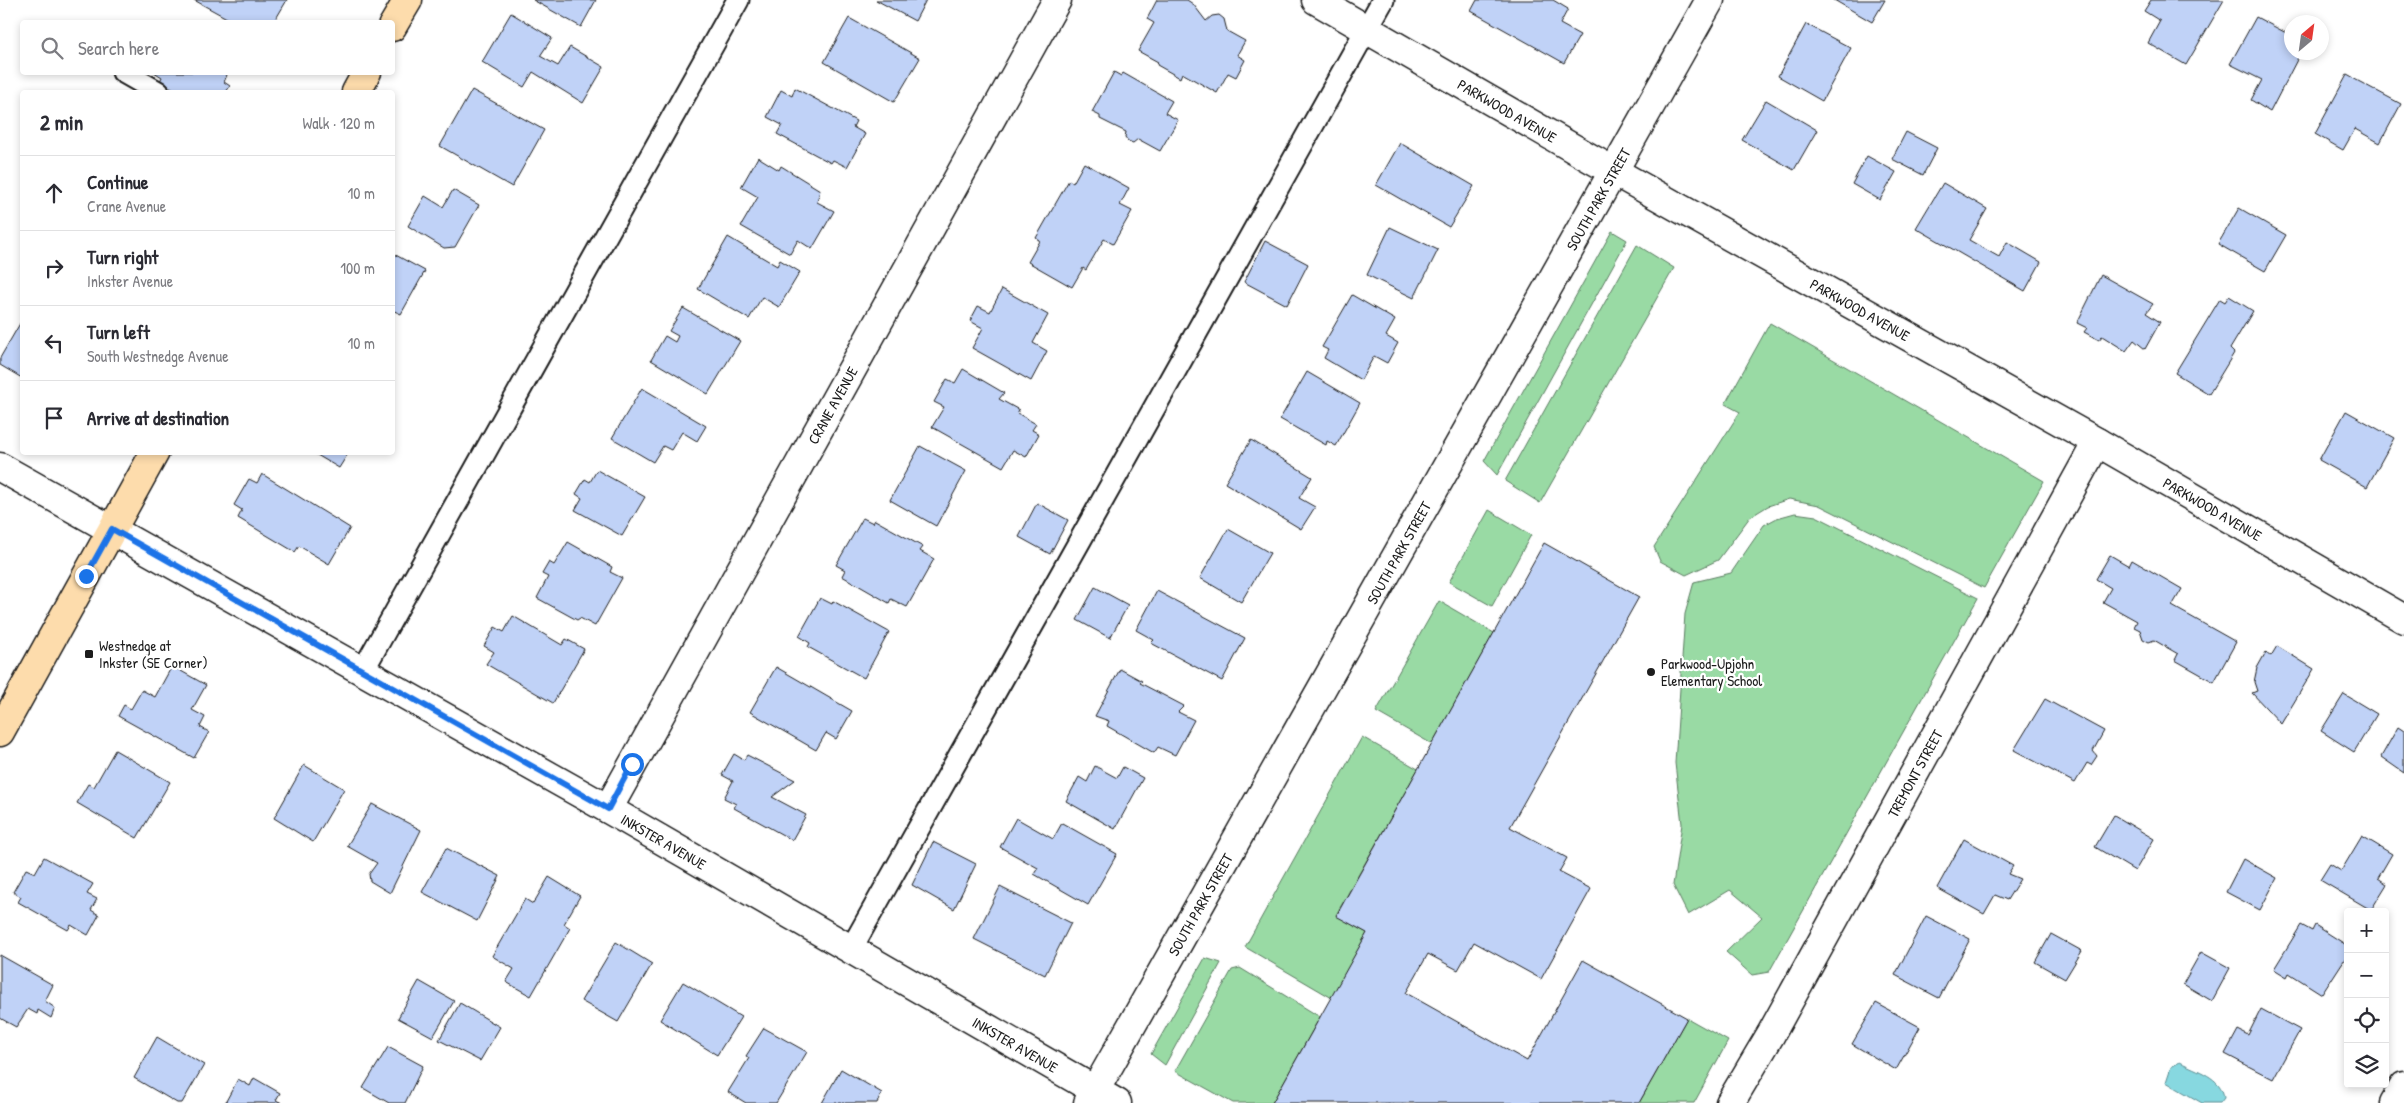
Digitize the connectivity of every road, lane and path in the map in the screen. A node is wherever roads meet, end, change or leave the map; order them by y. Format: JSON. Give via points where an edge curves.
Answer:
{"nodes":[{"id":1,"x":408,"y":0,"type":"edge"},
{"id":2,"x":738,"y":0,"type":"edge"},
{"id":3,"x":1057,"y":0,"type":"edge"},
{"id":4,"x":1316,"y":0,"type":"edge"},
{"id":5,"x":1383,"y":0,"type":"edge"},
{"id":6,"x":1710,"y":0,"type":"edge"},
{"id":7,"x":395,"y":22,"type":"edge"},
{"id":8,"x":1367,"y":29,"type":"junction"},
{"id":9,"x":128,"y":75,"type":"edge"},
{"id":10,"x":365,"y":75,"type":"edge"},
{"id":11,"x":154,"y":90,"type":"edge"},
{"id":12,"x":357,"y":90,"type":"edge"},
{"id":13,"x":1614,"y":172,"type":"junction"},
{"id":14,"x":2097,"y":442,"type":"junction"},
{"id":15,"x":153,"y":455,"type":"edge"},
{"id":16,"x":0,"y":468,"type":"edge"},
{"id":17,"x":112,"y":529,"type":"junction"},
{"id":18,"x":2404,"y":619,"type":"edge"},
{"id":19,"x":362,"y":672,"type":"junction"},
{"id":20,"x":0,"y":732,"type":"edge"},
{"id":21,"x":608,"y":809,"type":"junction"},
{"id":22,"x":851,"y":949,"type":"junction"},
{"id":23,"x":2404,"y":1086,"type":"edge"},
{"id":24,"x":1100,"y":1099,"type":"edge"},
{"id":25,"x":1730,"y":1103,"type":"edge"},
{"id":26,"x":2394,"y":1103,"type":"edge"}],
"edges":[{"from":1,"to":7,"type":"main road"},
{"from":2,"to":19,"type":"lane"},
{"from":3,"to":21,"type":"street","name":"CRANE AVENUE"},
{"from":4,"to":8,"type":"street","name":"PARKWOOD AVENUE"},
{"from":5,"to":8,"type":"lane"},
{"from":6,"to":13,"type":"street","name":"SOUTH PARK STREET"},
{"from":8,"to":13,"type":"street","name":"PARKWOOD AVENUE"},
{"from":8,"to":22,"type":"lane"},
{"from":9,"to":11,"type":"lane"},
{"from":10,"to":12,"type":"main road"},
{"from":13,"to":14,"type":"street","name":"PARKWOOD AVENUE"},
{"from":13,"to":24,"type":"street","name":"SOUTH PARK STREET"},
{"from":14,"to":18,"type":"street","name":"PARKWOOD AVENUE"},
{"from":14,"to":25,"type":"street","name":"TREMONT STREET","via":[[1776,1026]]},
{"from":15,"to":17,"type":"main road"},
{"from":16,"to":17,"type":"street","name":"INKSTER AVENUE"},
{"from":17,"to":19,"type":"street","name":"INKSTER AVENUE"},
{"from":17,"to":20,"type":"main road"},
{"from":19,"to":21,"type":"street","name":"INKSTER AVENUE"},
{"from":21,"to":22,"type":"street","name":"INKSTER AVENUE"},
{"from":22,"to":24,"type":"street","name":"INKSTER AVENUE"},
{"from":23,"to":26,"type":"street"}]}
